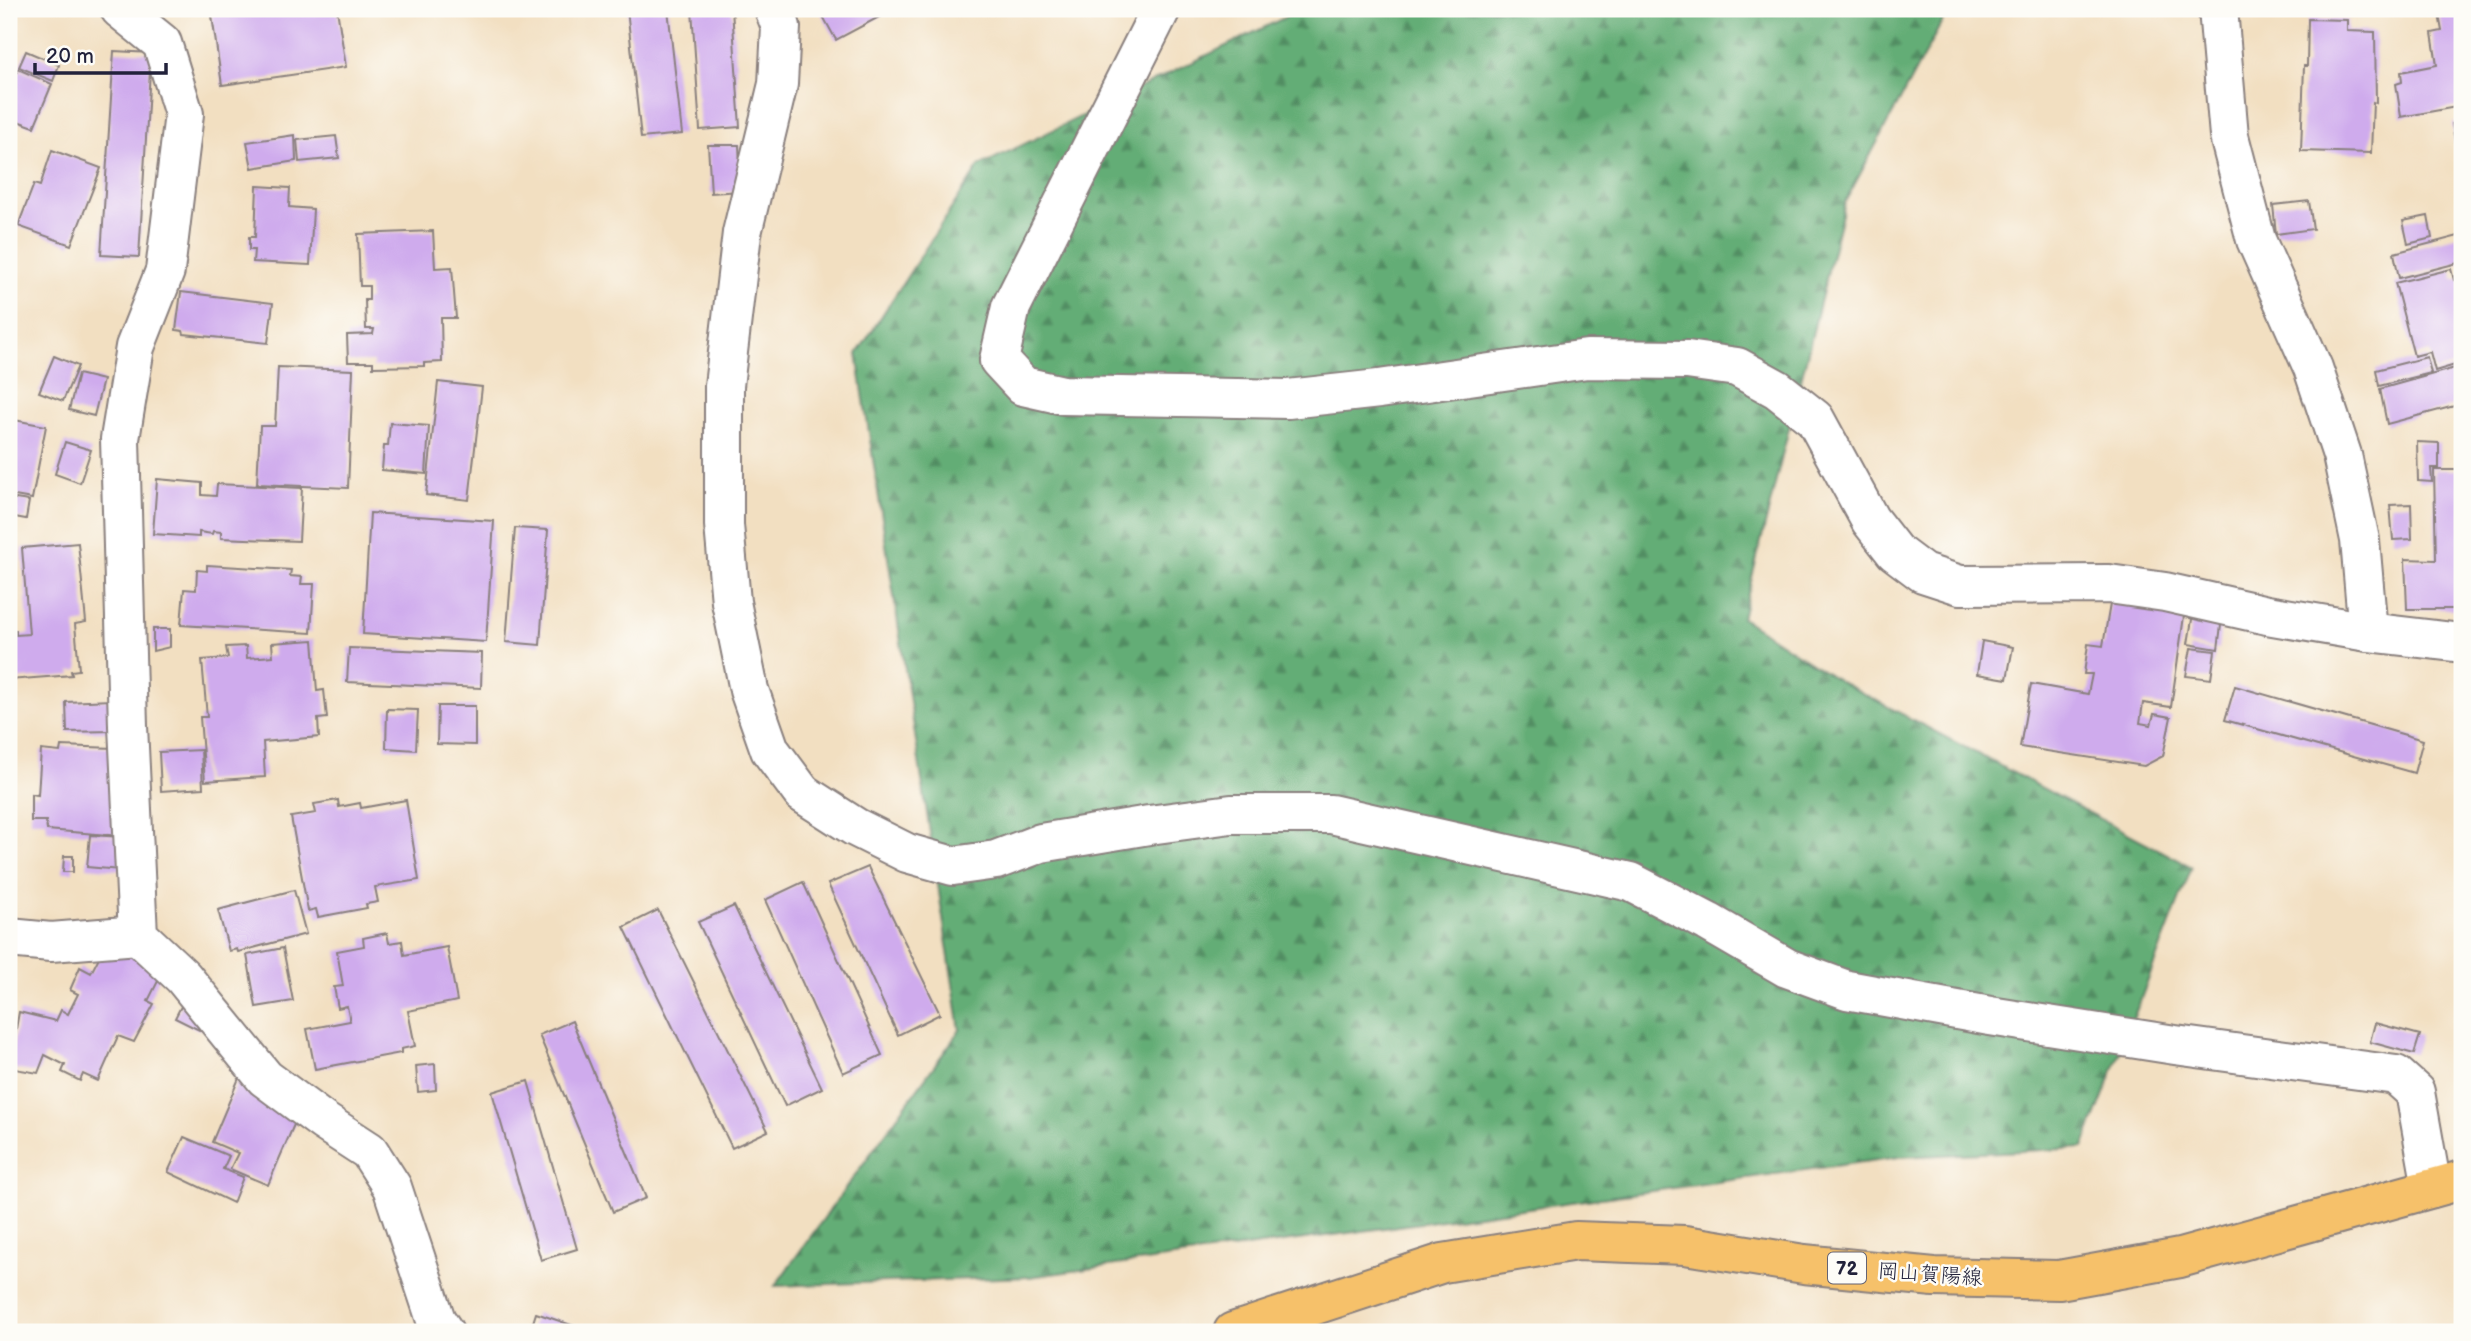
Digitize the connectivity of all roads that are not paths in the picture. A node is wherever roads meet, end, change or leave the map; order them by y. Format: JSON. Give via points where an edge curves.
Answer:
{"nodes":[{"id":1,"x":120,"y":9,"type":"edge"},
{"id":2,"x":774,"y":9,"type":"edge"},
{"id":3,"x":1161,"y":9,"type":"edge"},
{"id":4,"x":2218,"y":9,"type":"edge"},
{"id":5,"x":2368,"y":632,"type":"junction"},
{"id":6,"x":2462,"y":643,"type":"edge"},
{"id":7,"x":138,"y":935,"type":"junction"},
{"id":8,"x":9,"y":938,"type":"edge"},
{"id":9,"x":2447,"y":1184,"type":"edge"},
{"id":10,"x":444,"y":1332,"type":"edge"},
{"id":11,"x":1233,"y":1332,"type":"edge"}],
"edges":[{"from":1,"to":7,"type":"street","via":[[162,43],[184,114],[164,271],[135,346],[120,439]]},
{"from":2,"to":9,"type":"street","via":[[781,27],[778,84],[742,233],[724,386],[724,525],[730,602],[749,690],[770,750],[802,793],[907,853],[953,866],[996,860],[1041,843],[1149,825],[1231,814],[1331,814],[1632,882],[1787,968],[1847,990],[2175,1045],[2396,1075],[2415,1092]]},
{"from":3,"to":5,"type":"street","via":[[1011,307],[999,359],[1023,386],[1063,395],[1288,399],[1587,359],[1687,360],[1737,367],[1777,389],[1815,419],[1870,520],[1895,552],[1923,573],[1960,585],[2109,584]]},
{"from":4,"to":5,"type":"street","via":[[2229,136],[2256,240],[2313,368],[2342,455],[2361,540]]},
{"from":5,"to":6,"type":"street"},
{"from":7,"to":8,"type":"street","via":[[51,942]]},
{"from":7,"to":10,"type":"street","via":[[183,977],[265,1078],[369,1151],[392,1186],[436,1320]]},
{"from":9,"to":11,"type":"main road","name":"岡山賀陽線","number":"72","via":[[2180,1258],[2059,1280],[1934,1277],[1804,1264],[1685,1245],[1576,1241],[1443,1262]]}]}
